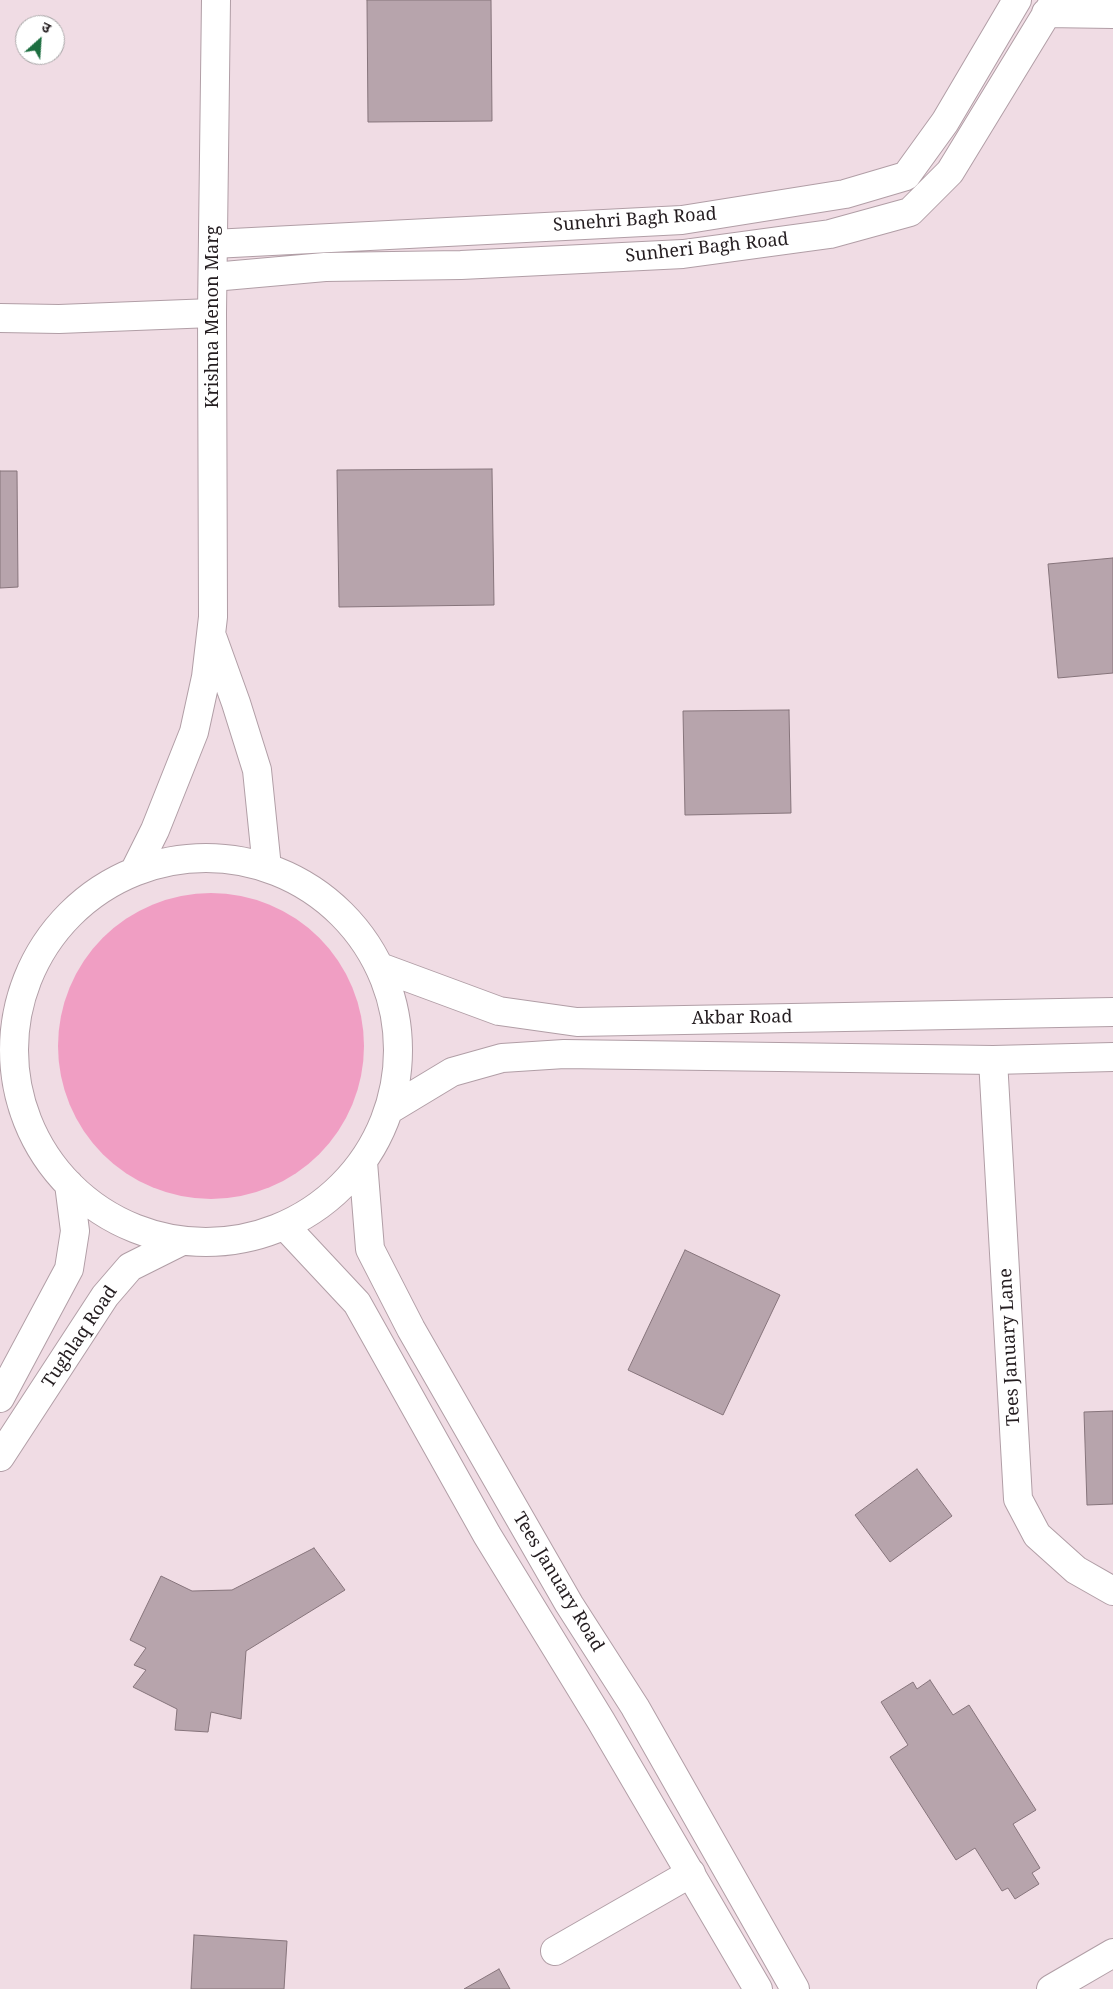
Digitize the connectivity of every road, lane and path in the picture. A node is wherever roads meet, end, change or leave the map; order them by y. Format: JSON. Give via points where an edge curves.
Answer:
{"nodes":[{"id":1,"x":216,"y":0,"type":"edge"},
{"id":2,"x":1017,"y":0,"type":"edge"},
{"id":3,"x":1051,"y":7,"type":"edge"},
{"id":4,"x":1113,"y":14,"type":"edge"},
{"id":5,"x":213,"y":244,"type":"junction"},
{"id":6,"x":213,"y":278,"type":"junction"},
{"id":7,"x":212,"y":312,"type":"junction"},
{"id":8,"x":0,"y":318,"type":"edge"},
{"id":9,"x":211,"y":635,"type":"junction"},
{"id":10,"x":267,"y":868,"type":"junction"},
{"id":11,"x":134,"y":872,"type":"junction"},
{"id":12,"x":380,"y":967,"type":"junction"},
{"id":13,"x":24,"y":988,"type":"junction"},
{"id":14,"x":0,"y":1000,"type":"edge"},
{"id":15,"x":1113,"y":1012,"type":"edge"},
{"id":16,"x":1113,"y":1057,"type":"edge"},
{"id":17,"x":993,"y":1060,"type":"junction"},
{"id":18,"x":9,"y":1087,"type":"edge"},
{"id":19,"x":389,"y":1110,"type":"junction"},
{"id":20,"x":364,"y":1162,"type":"junction"},
{"id":21,"x":69,"y":1184,"type":"junction"},
{"id":22,"x":286,"y":1226,"type":"junction"},
{"id":23,"x":182,"y":1241,"type":"junction"},
{"id":24,"x":0,"y":1398,"type":"edge"},
{"id":25,"x":0,"y":1457,"type":"edge"},
{"id":26,"x":1113,"y":1591,"type":"edge"},
{"id":27,"x":690,"y":1873,"type":"junction"},
{"id":28,"x":555,"y":1951,"type":"dead end"},
{"id":29,"x":1113,"y":1953,"type":"edge"},
{"id":30,"x":758,"y":1989,"type":"edge"},
{"id":31,"x":794,"y":1989,"type":"edge"},
{"id":32,"x":1051,"y":1989,"type":"edge"}],
"edges":[{"from":1,"to":5,"type":"main road","name":"Krishna Menon Marg"},
{"from":2,"to":5,"type":"main road","name":"Sunehri Bagh Road","via":[[945,122],[906,176],[844,194],[682,220]]},
{"from":3,"to":4,"type":"main road"},
{"from":3,"to":6,"type":"main road","name":"Sunheri Bagh Road","via":[[950,172],[910,212],[830,234],[683,254],[461,265],[325,267]]},
{"from":5,"to":6,"type":"main road","name":"Krishna Menon Marg"},
{"from":6,"to":7,"type":"main road","name":"Krishna Menon Marg"},
{"from":7,"to":8,"type":"main road","via":[[59,319]]},
{"from":7,"to":9,"type":"main road","name":"Krishna Menon Marg"},
{"from":9,"to":10,"type":"main road","name":"Krishna Menon Marg","via":[[257,770]]},
{"from":9,"to":11,"type":"main road","name":"Krishna Menon Marg","via":[[194,732],[155,830]]},
{"from":10,"to":11,"type":"main road","via":[[209,858],[179,860]]},
{"from":10,"to":12,"type":"main road","via":[[302,884],[334,906],[360,935]]},
{"from":11,"to":13,"type":"main road","via":[[96,892],[72,912],[52,934]]},
{"from":12,"to":15,"type":"main road","name":"Akbar Road","via":[[499,1010],[577,1022]]},
{"from":12,"to":19,"type":"main road","via":[[391,994],[399,1051],[397,1080]]},
{"from":13,"to":14,"type":"main road"},
{"from":13,"to":18,"type":"main road","via":[[14,1032],[15,1077]]},
{"from":16,"to":17,"type":"main road"},
{"from":17,"to":19,"type":"main road","via":[[564,1054],[502,1058],[452,1072]]},
{"from":17,"to":26,"type":"main road","name":"Tees January Lane","via":[[1018,1499],[1037,1535],[1076,1570]]},
{"from":18,"to":21,"type":"main road","via":[[49,1161]]},
{"from":19,"to":20,"type":"main road"},
{"from":20,"to":22,"type":"main road","via":[[329,1199]]},
{"from":20,"to":31,"type":"main road","name":"Tees January Road","via":[[370,1250],[388,1285],[569,1604],[636,1707]]},
{"from":21,"to":23,"type":"main road","via":[[93,1206],[121,1222],[151,1234]]},
{"from":21,"to":24,"type":"main road","name":"Tughlaq Road","via":[[75,1231],[69,1269]]},
{"from":22,"to":23,"type":"main road","via":[[235,1240]]},
{"from":22,"to":27,"type":"main road","name":"Tees January Road","via":[[357,1303],[487,1535]]},
{"from":23,"to":25,"type":"main road","name":"Tughlaq Road","via":[[130,1267],[105,1296]]},
{"from":27,"to":28,"type":"main road"},
{"from":27,"to":30,"type":"main road","name":"Tees January Road"},
{"from":29,"to":32,"type":"main road"}]}
